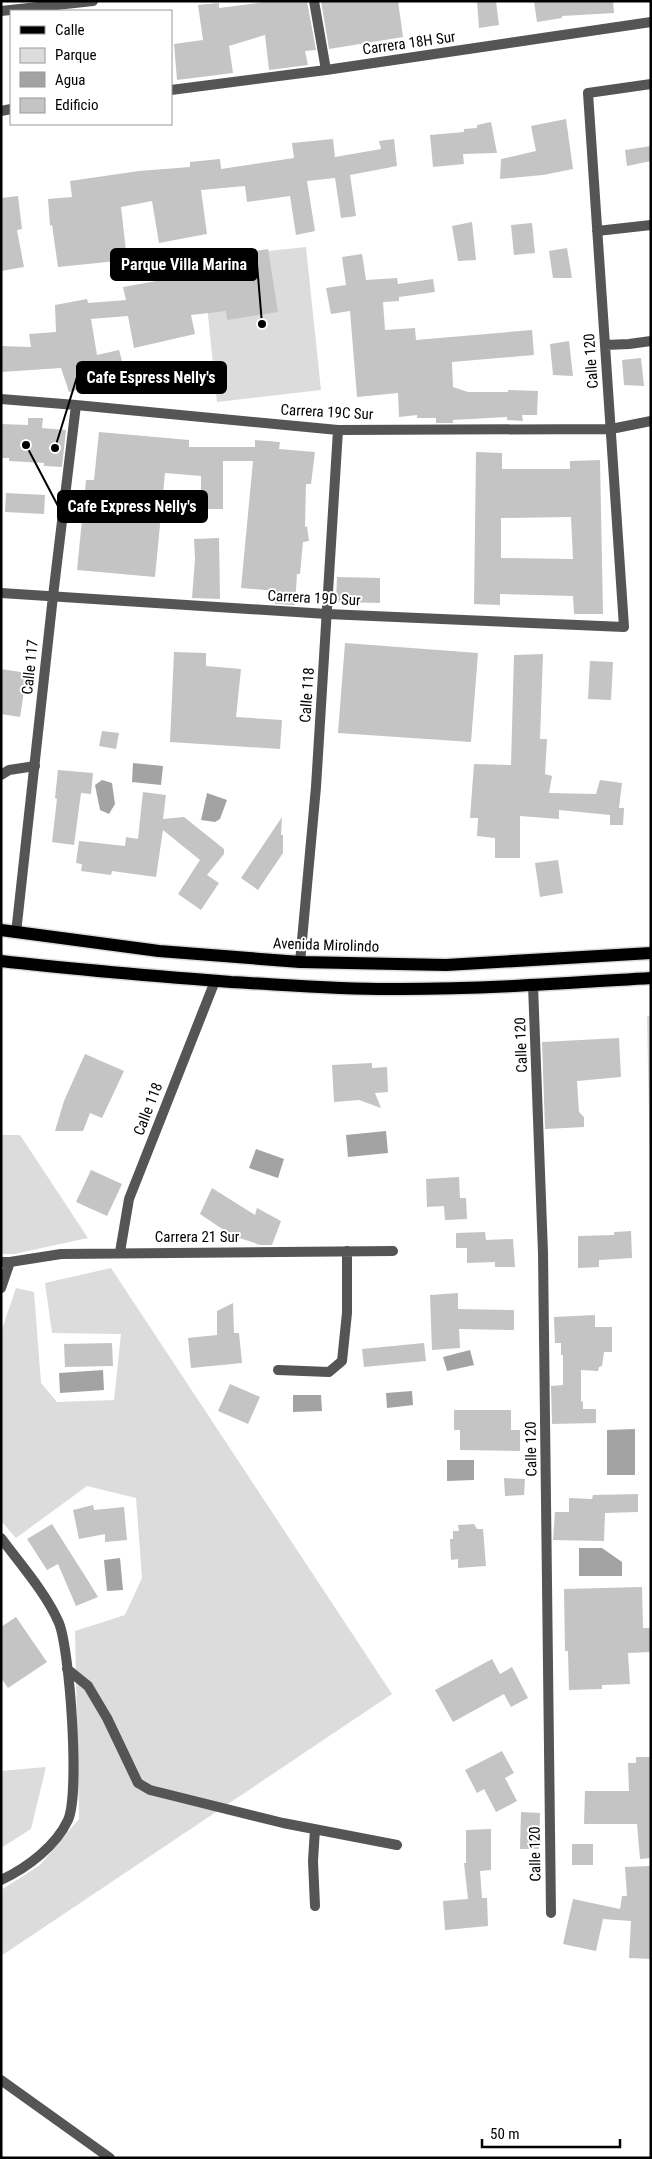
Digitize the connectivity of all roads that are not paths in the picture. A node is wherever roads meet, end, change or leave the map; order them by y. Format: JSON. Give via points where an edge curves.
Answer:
{"nodes":[{"id":1,"x":93,"y":1,"type":"edge"},
{"id":2,"x":314,"y":1,"type":"edge"},
{"id":3,"x":10,"y":10,"type":"edge"},
{"id":4,"x":651,"y":22,"type":"edge"},
{"id":5,"x":326,"y":70,"type":"junction"},
{"id":6,"x":651,"y":84,"type":"edge"},
{"id":7,"x":172,"y":90,"type":"edge"},
{"id":8,"x":651,"y":225,"type":"edge"},
{"id":9,"x":597,"y":230,"type":"junction"},
{"id":10,"x":651,"y":341,"type":"edge"},
{"id":11,"x":605,"y":345,"type":"junction"},
{"id":12,"x":1,"y":399,"type":"edge"},
{"id":13,"x":76,"y":405,"type":"junction"},
{"id":14,"x":651,"y":421,"type":"edge"},
{"id":15,"x":611,"y":429,"type":"junction"},
{"id":16,"x":338,"y":430,"type":"junction"},
{"id":17,"x":1,"y":593,"type":"edge"},
{"id":18,"x":53,"y":596,"type":"junction"},
{"id":19,"x":327,"y":614,"type":"junction"},
{"id":20,"x":624,"y":627,"type":"joint"},
{"id":21,"x":34,"y":766,"type":"junction"},
{"id":22,"x":1,"y":775,"type":"edge"},
{"id":23,"x":1,"y":930,"type":"edge"},
{"id":24,"x":16,"y":933,"type":"junction"},
{"id":25,"x":651,"y":953,"type":"edge"},
{"id":26,"x":1,"y":961,"type":"edge"},
{"id":27,"x":300,"y":962,"type":"junction"},
{"id":28,"x":651,"y":978,"type":"edge"},
{"id":29,"x":215,"y":980,"type":"junction"},
{"id":30,"x":534,"y":985,"type":"junction"},
{"id":31,"x":347,"y":1251,"type":"junction"},
{"id":32,"x":393,"y":1251,"type":"dead end"},
{"id":33,"x":120,"y":1252,"type":"junction"},
{"id":34,"x":6,"y":1262,"type":"edge"},
{"id":35,"x":1,"y":1288,"type":"edge"},
{"id":36,"x":278,"y":1370,"type":"dead end"},
{"id":37,"x":1,"y":1538,"type":"edge"},
{"id":38,"x":68,"y":1669,"type":"junction"},
{"id":39,"x":315,"y":1829,"type":"junction"},
{"id":40,"x":397,"y":1845,"type":"dead end"},
{"id":41,"x":1,"y":1880,"type":"edge"},
{"id":42,"x":315,"y":1906,"type":"dead end"},
{"id":43,"x":551,"y":1913,"type":"dead end"},
{"id":44,"x":1,"y":2080,"type":"edge"},
{"id":45,"x":110,"y":2158,"type":"edge"}],
"edges":[{"from":1,"to":3,"type":"street"},
{"from":2,"to":5,"type":"street"},
{"from":4,"to":5,"type":"street","name":"Carrera 18H Sur"},
{"from":5,"to":7,"type":"street","name":"Carrera 18H Sur"},
{"from":6,"to":9,"type":"street","name":"Calle 120","via":[[588,93]]},
{"from":8,"to":9,"type":"street"},
{"from":9,"to":11,"type":"street","name":"Calle 120"},
{"from":10,"to":11,"type":"street"},
{"from":11,"to":15,"type":"street","name":"Calle 120"},
{"from":12,"to":13,"type":"street","name":"Carrera 19C Sur"},
{"from":13,"to":16,"type":"street","name":"Carrera 19C Sur"},
{"from":13,"to":18,"type":"street","name":"Calle 117"},
{"from":14,"to":15,"type":"street","name":"Carrera 19C Sur"},
{"from":15,"to":16,"type":"street","name":"Carrera 19C Sur"},
{"from":15,"to":20,"type":"street","name":"Calle 120"},
{"from":16,"to":19,"type":"street","name":"Calle 118"},
{"from":17,"to":18,"type":"street","name":"Carrera 19D Sur"},
{"from":18,"to":19,"type":"street","name":"Carrera 19D Sur"},
{"from":18,"to":21,"type":"street","name":"Calle 117"},
{"from":19,"to":20,"type":"street","name":"Carrera 19D Sur"},
{"from":19,"to":27,"type":"street","name":"Calle 118"},
{"from":21,"to":22,"type":"street","via":[[9,770]]},
{"from":21,"to":24,"type":"street","name":"Calle 117"},
{"from":23,"to":24,"type":"main road","name":"Avenida Mirolindo"},
{"from":24,"to":27,"type":"main road","name":"Avenida Mirolindo","via":[[159,951]]},
{"from":25,"to":27,"type":"main road","name":"Avenida Mirolindo","via":[[446,965]]},
{"from":26,"to":29,"type":"main road"},
{"from":28,"to":30,"type":"main road"},
{"from":29,"to":30,"type":"main road","via":[[400,989]]},
{"from":29,"to":33,"type":"street","name":"Calle 118","via":[[129,1199]]},
{"from":30,"to":43,"type":"street","name":"Calle 120","via":[[543,1253]]},
{"from":31,"to":32,"type":"street","name":"Carrera 21 Sur"},
{"from":31,"to":33,"type":"street","name":"Carrera 21 Sur"},
{"from":31,"to":36,"type":"street","via":[[347,1313],[342,1361],[329,1372]]},
{"from":33,"to":34,"type":"street","name":"Carrera 21 Sur","via":[[61,1254]]},
{"from":34,"to":35,"type":"street"},
{"from":37,"to":38,"type":"street","via":[[46,1600],[59,1624]]},
{"from":38,"to":39,"type":"street","via":[[88,1686],[138,1784],[150,1790]]},
{"from":38,"to":41,"type":"street","via":[[73,1796],[68,1819],[50,1846]]},
{"from":39,"to":40,"type":"street"},
{"from":39,"to":42,"type":"street"},
{"from":44,"to":45,"type":"street"}]}
